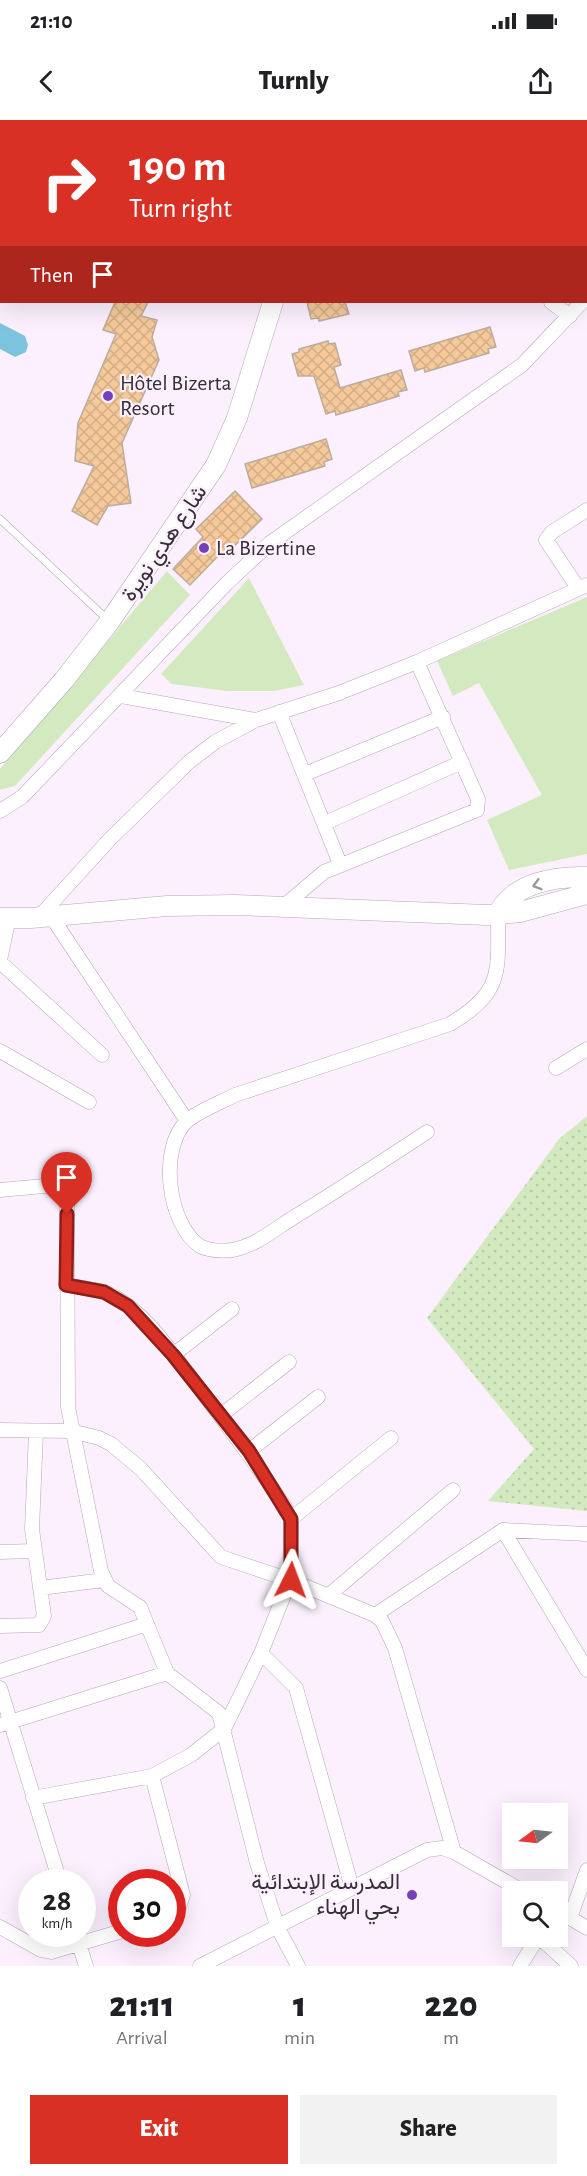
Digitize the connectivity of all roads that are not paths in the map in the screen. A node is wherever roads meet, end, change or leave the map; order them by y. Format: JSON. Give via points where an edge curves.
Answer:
{"nodes":[{"id":1,"x":273,"y":303,"type":"edge"},
{"id":2,"x":552,"y":303,"type":"edge"},
{"id":3,"x":581,"y":303,"type":"edge"},
{"id":4,"x":570,"y":316,"type":"junction"},
{"id":5,"x":587,"y":510,"type":"edge"},
{"id":6,"x":0,"y":519,"type":"edge"},
{"id":7,"x":583,"y":586,"type":"edge"},
{"id":8,"x":110,"y":621,"type":"junction"},
{"id":9,"x":417,"y":662,"type":"junction"},
{"id":10,"x":121,"y":696,"type":"junction"},
{"id":11,"x":279,"y":712,"type":"junction"},
{"id":12,"x":443,"y":717,"type":"junction"},
{"id":13,"x":256,"y":720,"type":"junction"},
{"id":14,"x":0,"y":753,"type":"edge"},
{"id":15,"x":462,"y":762,"type":"junction"},
{"id":16,"x":305,"y":774,"type":"junction"},
{"id":17,"x":0,"y":811,"type":"edge"},
{"id":18,"x":325,"y":823,"type":"junction"},
{"id":19,"x":340,"y":864,"type":"junction"},
{"id":20,"x":587,"y":877,"type":"edge"},
{"id":21,"x":587,"y":894,"type":"edge"},
{"id":22,"x":285,"y":905,"type":"junction"},
{"id":23,"x":498,"y":914,"type":"junction"},
{"id":24,"x":40,"y":917,"type":"junction"},
{"id":25,"x":4,"y":922,"type":"edge"},
{"id":26,"x":0,"y":961,"type":"edge"},
{"id":27,"x":587,"y":1049,"type":"edge"},
{"id":28,"x":0,"y":1051,"type":"edge"},
{"id":29,"x":102,"y":1055,"type":"dead end"},
{"id":30,"x":556,"y":1068,"type":"dead end"},
{"id":31,"x":89,"y":1102,"type":"dead end"},
{"id":32,"x":187,"y":1121,"type":"junction"},
{"id":33,"x":427,"y":1132,"type":"dead end"},
{"id":34,"x":0,"y":1190,"type":"edge"},
{"id":35,"x":66,"y":1285,"type":"junction"},
{"id":36,"x":232,"y":1309,"type":"dead end"},
{"id":37,"x":173,"y":1355,"type":"junction"},
{"id":38,"x":289,"y":1362,"type":"dead end"},
{"id":39,"x":318,"y":1396,"type":"dead end"},
{"id":40,"x":220,"y":1416,"type":"junction"},
{"id":41,"x":0,"y":1430,"type":"edge"},
{"id":42,"x":71,"y":1431,"type":"junction"},
{"id":43,"x":36,"y":1432,"type":"junction"},
{"id":44,"x":391,"y":1438,"type":"dead end"},
{"id":45,"x":249,"y":1451,"type":"junction"},
{"id":46,"x":453,"y":1490,"type":"dead end"},
{"id":47,"x":291,"y":1519,"type":"junction"},
{"id":48,"x":503,"y":1530,"type":"junction"},
{"id":49,"x":587,"y":1534,"type":"edge"},
{"id":50,"x":34,"y":1551,"type":"junction"},
{"id":51,"x":0,"y":1552,"type":"edge"},
{"id":52,"x":291,"y":1580,"type":"junction"},
{"id":53,"x":104,"y":1581,"type":"junction"},
{"id":54,"x":40,"y":1588,"type":"junction"},
{"id":55,"x":329,"y":1595,"type":"junction"},
{"id":56,"x":375,"y":1615,"type":"junction"},
{"id":57,"x":147,"y":1624,"type":"junction"},
{"id":58,"x":0,"y":1626,"type":"edge"},
{"id":59,"x":261,"y":1653,"type":"junction"},
{"id":60,"x":587,"y":1670,"type":"edge"},
{"id":61,"x":0,"y":1671,"type":"edge"},
{"id":62,"x":167,"y":1673,"type":"junction"},
{"id":63,"x":0,"y":1688,"type":"edge"},
{"id":64,"x":5,"y":1724,"type":"edge"},
{"id":65,"x":224,"y":1729,"type":"junction"},
{"id":66,"x":152,"y":1776,"type":"junction"},
{"id":67,"x":33,"y":1798,"type":"junction"},
{"id":68,"x":454,"y":1852,"type":"junction"},
{"id":69,"x":56,"y":1869,"type":"edge"},
{"id":70,"x":176,"y":1869,"type":"edge"},
{"id":71,"x":587,"y":1870,"type":"edge"},
{"id":72,"x":505,"y":1881,"type":"edge"},
{"id":73,"x":352,"y":1888,"type":"junction"},
{"id":74,"x":568,"y":1907,"type":"edge"},
{"id":75,"x":568,"y":1917,"type":"edge"},
{"id":76,"x":0,"y":1927,"type":"edge"},
{"id":77,"x":278,"y":1928,"type":"junction"},
{"id":78,"x":587,"y":1928,"type":"edge"},
{"id":79,"x":18,"y":1937,"type":"edge"},
{"id":80,"x":36,"y":1947,"type":"edge"},
{"id":81,"x":62,"y":1947,"type":"edge"},
{"id":82,"x":80,"y":1947,"type":"edge"},
{"id":83,"x":532,"y":1947,"type":"edge"},
{"id":84,"x":550,"y":1947,"type":"edge"},
{"id":85,"x":86,"y":1966,"type":"edge"},
{"id":86,"x":200,"y":1966,"type":"edge"},
{"id":87,"x":298,"y":1966,"type":"edge"},
{"id":88,"x":520,"y":1966,"type":"edge"},
{"id":89,"x":571,"y":1966,"type":"edge"}],
"edges":[{"from":1,"to":8,"type":"street","name":"شارع هدي نويرة","via":[[237,418],[216,465]]},
{"from":2,"to":4,"type":"street"},
{"from":3,"to":4,"type":"street"},
{"from":4,"to":10,"type":"street","via":[[522,365],[270,543]]},
{"from":5,"to":7,"type":"street","via":[[546,540]]},
{"from":6,"to":8,"type":"lane"},
{"from":7,"to":9,"type":"street"},
{"from":8,"to":14,"type":"street","name":"شارع هدي نويرة"},
{"from":9,"to":11,"type":"street"},
{"from":9,"to":12,"type":"street"},
{"from":10,"to":13,"type":"street"},
{"from":10,"to":17,"type":"street","via":[[22,797]]},
{"from":11,"to":13,"type":"street"},
{"from":11,"to":16,"type":"street"},
{"from":12,"to":15,"type":"street"},
{"from":12,"to":16,"type":"street"},
{"from":13,"to":24,"type":"street","via":[[215,742],[189,762],[110,839]]},
{"from":15,"to":18,"type":"street"},
{"from":15,"to":19,"type":"street","via":[[478,799],[477,810]]},
{"from":16,"to":18,"type":"street"},
{"from":18,"to":19,"type":"street"},
{"from":19,"to":22,"type":"street","via":[[324,872]]},
{"from":20,"to":23,"type":"street","one_way":true,"via":[[561,878],[522,889],[503,903]]},
{"from":21,"to":23,"type":"street"},
{"from":22,"to":23,"type":"street"},
{"from":22,"to":24,"type":"street","via":[[167,906]]},
{"from":23,"to":32,"type":"street","via":[[498,974],[485,998],[471,1011],[450,1023],[235,1095]]},
{"from":24,"to":25,"type":"street"},
{"from":24,"to":32,"type":"street"},
{"from":25,"to":26,"type":"street"},
{"from":26,"to":29,"type":"street"},
{"from":27,"to":30,"type":"street"},
{"from":28,"to":31,"type":"street"},
{"from":32,"to":33,"type":"street","via":[[172,1149],[168,1169],[171,1186],[190,1235],[201,1246],[214,1250],[232,1250],[272,1233]]},
{"from":34,"to":35,"type":"street","via":[[55,1185],[67,1194]]},
{"from":35,"to":37,"type":"street","via":[[116,1297],[143,1320]]},
{"from":35,"to":42,"type":"street"},
{"from":36,"to":37,"type":"street"},
{"from":37,"to":40,"type":"street"},
{"from":38,"to":40,"type":"street"},
{"from":39,"to":45,"type":"street"},
{"from":40,"to":45,"type":"street"},
{"from":41,"to":43,"type":"street"},
{"from":42,"to":43,"type":"street"},
{"from":42,"to":52,"type":"street","via":[[99,1438],[120,1450],[221,1557]]},
{"from":42,"to":53,"type":"street"},
{"from":43,"to":50,"type":"street"},
{"from":44,"to":47,"type":"street"},
{"from":45,"to":47,"type":"street"},
{"from":46,"to":55,"type":"street"},
{"from":47,"to":52,"type":"street"},
{"from":48,"to":49,"type":"street"},
{"from":48,"to":56,"type":"street"},
{"from":48,"to":60,"type":"street"},
{"from":50,"to":51,"type":"street"},
{"from":50,"to":54,"type":"street"},
{"from":52,"to":55,"type":"street"},
{"from":52,"to":59,"type":"street"},
{"from":53,"to":54,"type":"street"},
{"from":53,"to":57,"type":"street","via":[[140,1607]]},
{"from":54,"to":58,"type":"street","via":[[44,1617],[41,1623]]},
{"from":55,"to":56,"type":"street"},
{"from":56,"to":68,"type":"street","via":[[395,1648]]},
{"from":57,"to":61,"type":"street"},
{"from":57,"to":62,"type":"street"},
{"from":59,"to":65,"type":"street"},
{"from":59,"to":73,"type":"street","via":[[296,1688]]},
{"from":62,"to":64,"type":"street"},
{"from":62,"to":65,"type":"street","via":[[215,1708]]},
{"from":63,"to":64,"type":"street"},
{"from":64,"to":67,"type":"street"},
{"from":65,"to":66,"type":"street","via":[[191,1755]]},
{"from":65,"to":77,"type":"street","via":[[257,1863]]},
{"from":66,"to":67,"type":"street"},
{"from":66,"to":70,"type":"street"},
{"from":67,"to":69,"type":"street"},
{"from":68,"to":72,"type":"street"},
{"from":68,"to":73,"type":"street","via":[[442,1848],[427,1850]]},
{"from":71,"to":74,"type":"street"},
{"from":73,"to":77,"type":"street"},
{"from":75,"to":78,"type":"street"},
{"from":76,"to":79,"type":"street"},
{"from":77,"to":86,"type":"street"},
{"from":77,"to":87,"type":"street"},
{"from":80,"to":81,"type":"street","via":[[51,1952]]},
{"from":82,"to":85,"type":"street"},
{"from":83,"to":88,"type":"street"},
{"from":84,"to":89,"type":"street"}]}
